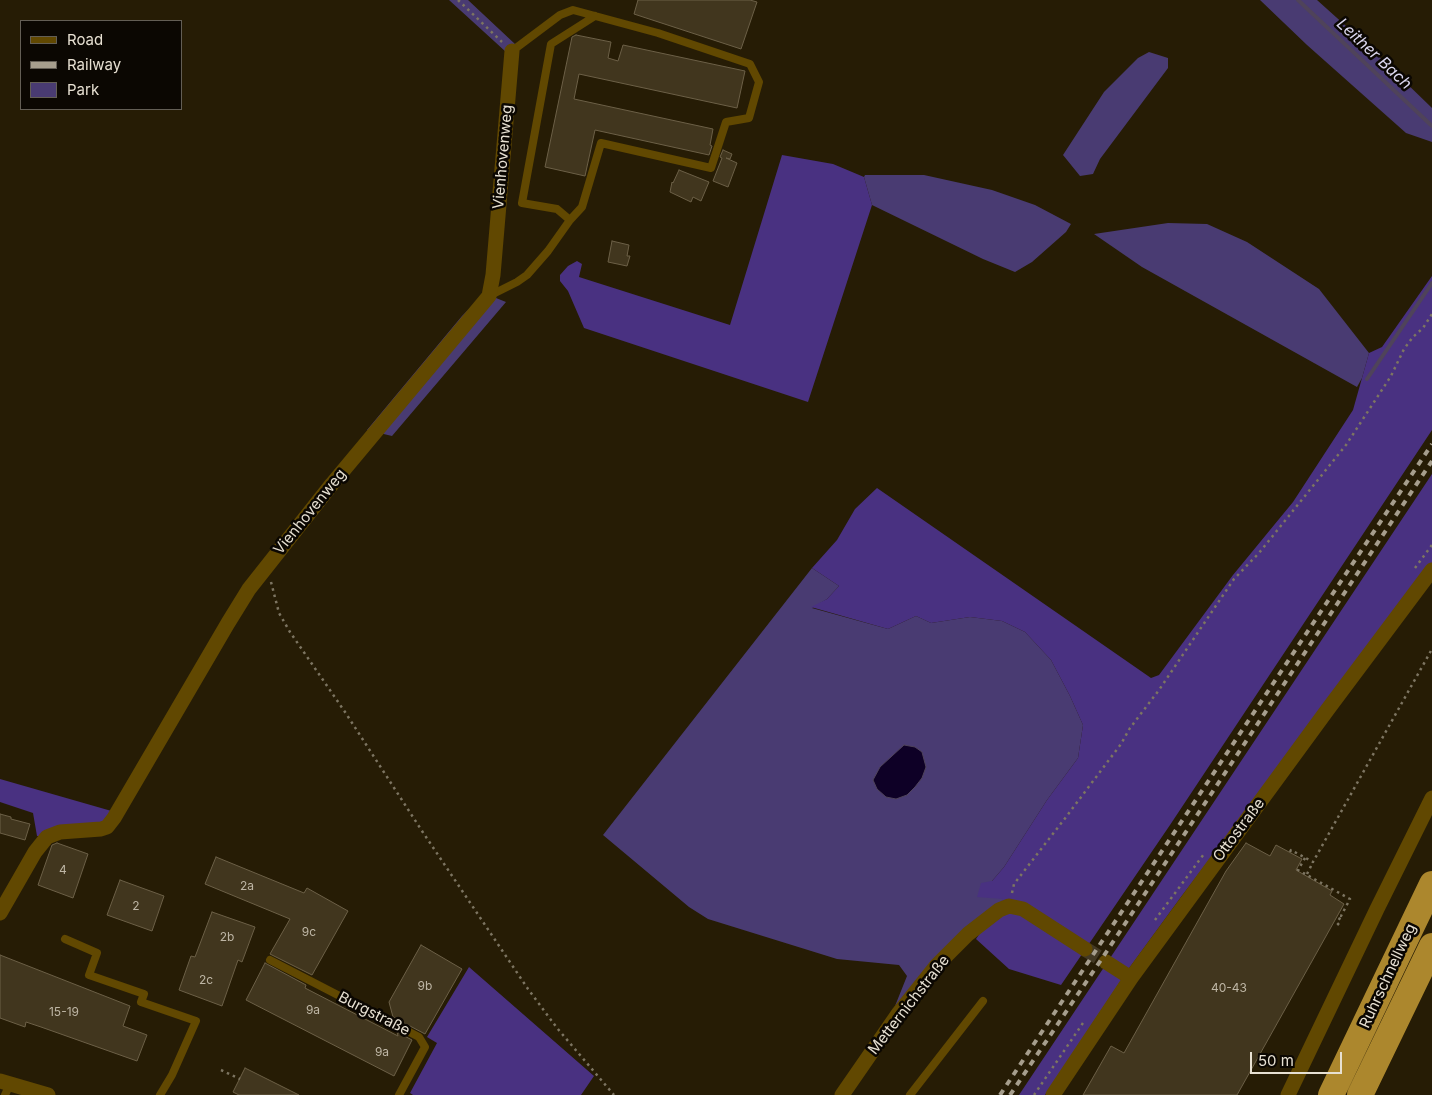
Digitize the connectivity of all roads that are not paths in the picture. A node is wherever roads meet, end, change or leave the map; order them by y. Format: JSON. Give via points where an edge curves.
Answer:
{"nodes":[{"id":1,"x":595,"y":16,"type":"junction"},
{"id":2,"x":512,"y":51,"type":"joint"},
{"id":3,"x":570,"y":220,"type":"junction"},
{"id":4,"x":489,"y":296,"type":"junction"},
{"id":5,"x":1432,"y":570,"type":"edge"},
{"id":6,"x":1432,"y":798,"type":"edge"},
{"id":7,"x":1432,"y":884,"type":"edge"},
{"id":8,"x":0,"y":913,"type":"edge"},
{"id":9,"x":65,"y":939,"type":"dead end"},
{"id":10,"x":1432,"y":946,"type":"edge"},
{"id":11,"x":1086,"y":949,"type":"tunnel mouth"},
{"id":12,"x":270,"y":960,"type":"dead end"},
{"id":13,"x":1106,"y":962,"type":"tunnel mouth"},
{"id":14,"x":1131,"y":978,"type":"junction"},
{"id":15,"x":983,"y":1001,"type":"dead end"},
{"id":16,"x":5,"y":1086,"type":"edge"},
{"id":17,"x":48,"y":1095,"type":"edge"},
{"id":18,"x":160,"y":1095,"type":"edge"},
{"id":19,"x":399,"y":1095,"type":"edge"},
{"id":20,"x":842,"y":1095,"type":"edge"},
{"id":21,"x":910,"y":1095,"type":"edge"},
{"id":22,"x":1053,"y":1095,"type":"edge"},
{"id":23,"x":1288,"y":1095,"type":"edge"},
{"id":24,"x":1332,"y":1095,"type":"edge"},
{"id":25,"x":1360,"y":1095,"type":"edge"}],
"edges":[{"from":1,"to":2,"type":"lane","via":[[573,10],[560,14]]},
{"from":1,"to":3,"type":"lane","via":[[551,44],[522,203],[558,209]]},
{"from":1,"to":3,"type":"lane","via":[[750,64],[759,82],[748,118],[726,122],[711,168],[601,143],[582,207]]},
{"from":2,"to":4,"type":"street","name":"Vienhovenweg"},
{"from":3,"to":4,"type":"lane","via":[[527,275]]},
{"from":4,"to":8,"type":"street","name":"Vienhovenweg","via":[[249,589],[107,827],[60,832],[47,837]]},
{"from":5,"to":14,"type":"street","name":"Ottostraße"},
{"from":6,"to":23,"type":"street"},
{"from":7,"to":24,"type":"highway","name":"Ruhrschnellweg"},
{"from":9,"to":18,"type":"lane","via":[[96,953],[89,975],[144,994],[141,1002],[196,1021]]},
{"from":10,"to":25,"type":"highway","name":"Ruhrschnellweg"},
{"from":11,"to":20,"type":"street","name":"Metternichstraße","via":[[1023,909],[1010,906],[999,910],[968,934],[937,965],[898,1014]]},
{"from":12,"to":19,"type":"lane","name":"Burgstraße","via":[[419,1037],[426,1047]]},
{"from":13,"to":14,"type":"street"},
{"from":14,"to":22,"type":"street","name":"Ottostraße"},
{"from":15,"to":21,"type":"lane"},
{"from":16,"to":17,"type":"street"}]}
